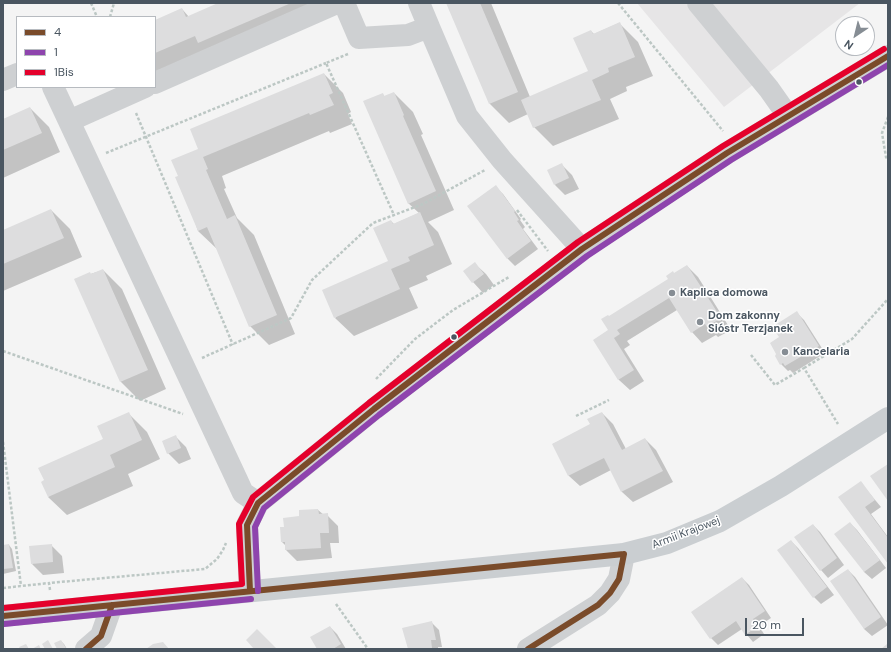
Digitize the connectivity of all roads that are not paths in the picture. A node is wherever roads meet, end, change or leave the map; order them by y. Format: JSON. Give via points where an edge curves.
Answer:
{"nodes":[{"id":1,"x":337,"y":3,"type":"edge"},
{"id":2,"x":344,"y":3,"type":"edge"},
{"id":3,"x":419,"y":3,"type":"edge"},
{"id":4,"x":698,"y":3,"type":"edge"},
{"id":5,"x":429,"y":27,"type":"junction"},
{"id":6,"x":882,"y":51,"type":"edge"},
{"id":7,"x":16,"y":74,"type":"edge"},
{"id":8,"x":3,"y":80,"type":"edge"},
{"id":9,"x":156,"y":83,"type":"edge"},
{"id":10,"x":53,"y":88,"type":"edge"},
{"id":11,"x":137,"y":91,"type":"edge"},
{"id":12,"x":788,"y":116,"type":"junction"},
{"id":13,"x":69,"y":121,"type":"junction"},
{"id":14,"x":582,"y":249,"type":"junction"},
{"id":15,"x":888,"y":418,"type":"edge"},
{"id":16,"x":258,"y":503,"type":"junction"},
{"id":17,"x":624,"y":554,"type":"junction"},
{"id":18,"x":250,"y":591,"type":"junction"},
{"id":19,"x":112,"y":605,"type":"junction"},
{"id":20,"x":3,"y":616,"type":"edge"},
{"id":21,"x":86,"y":649,"type":"edge"},
{"id":22,"x":528,"y":649,"type":"edge"}],
"edges":[{"from":1,"to":9,"type":"street"},
{"from":2,"to":5,"type":"street","via":[[359,38],[408,35]]},
{"from":3,"to":5,"type":"street"},
{"from":4,"to":12,"type":"street"},
{"from":5,"to":14,"type":"street","via":[[467,116],[502,160]]},
{"from":6,"to":12,"type":"street"},
{"from":7,"to":8,"type":"street"},
{"from":10,"to":13,"type":"street"},
{"from":11,"to":13,"type":"street"},
{"from":12,"to":14,"type":"street","via":[[727,153]]},
{"from":13,"to":16,"type":"street","via":[[243,493]]},
{"from":14,"to":16,"type":"street","via":[[374,409]]},
{"from":15,"to":17,"type":"main road","name":"Armii Krajowej","via":[[781,486],[720,521],[667,543]]},
{"from":16,"to":18,"type":"street","via":[[247,525]]},
{"from":17,"to":18,"type":"main road","name":"Armii Krajowej"},
{"from":17,"to":22,"type":"street","via":[[619,579],[598,605]]},
{"from":18,"to":19,"type":"main road","name":"Armii Krajowej"},
{"from":19,"to":20,"type":"main road","name":"Armii Krajowej"},
{"from":19,"to":21,"type":"street","via":[[101,636]]}]}
